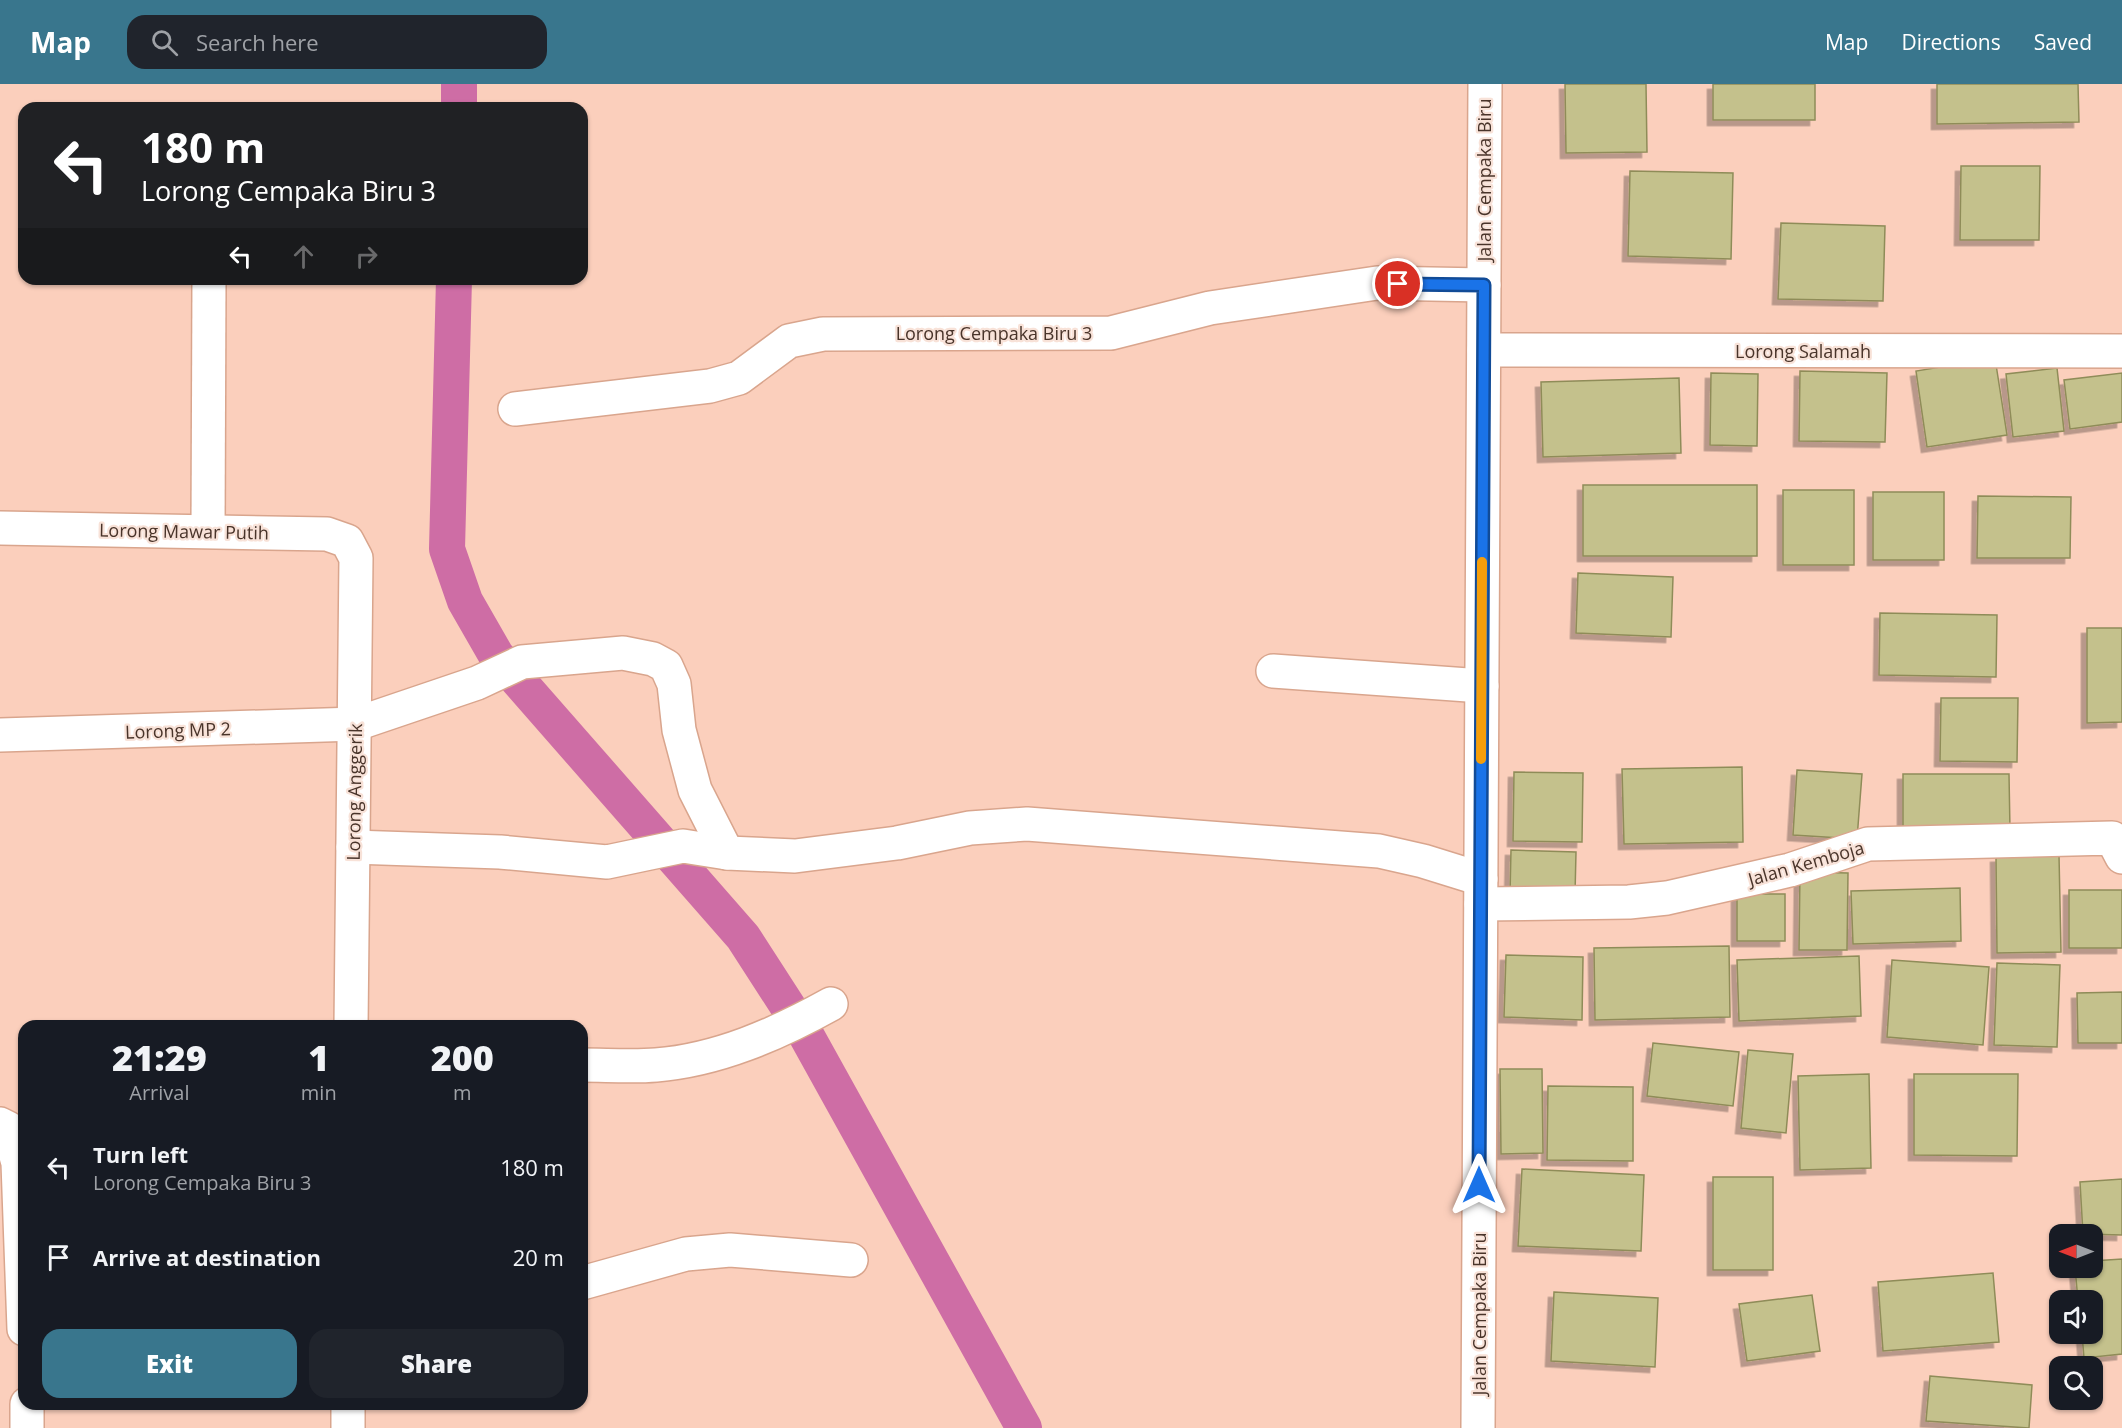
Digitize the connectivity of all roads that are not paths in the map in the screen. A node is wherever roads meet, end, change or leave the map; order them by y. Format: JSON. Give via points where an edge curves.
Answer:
{"nodes":[{"id":1,"x":1485,"y":84,"type":"edge"},
{"id":2,"x":209,"y":285,"type":"edge"},
{"id":3,"x":1484,"y":285,"type":"junction"},
{"id":4,"x":1484,"y":350,"type":"junction"},
{"id":5,"x":2122,"y":351,"type":"edge"},
{"id":6,"x":515,"y":409,"type":"dead end"},
{"id":7,"x":0,"y":528,"type":"edge"},
{"id":8,"x":208,"y":531,"type":"junction"},
{"id":9,"x":356,"y":558,"type":"joint"},
{"id":10,"x":1273,"y":671,"type":"dead end"},
{"id":11,"x":1482,"y":686,"type":"junction"},
{"id":12,"x":356,"y":724,"type":"junction"},
{"id":13,"x":0,"y":735,"type":"edge"},
{"id":14,"x":353,"y":847,"type":"junction"},
{"id":15,"x":728,"y":853,"type":"junction"},
{"id":16,"x":2122,"y":857,"type":"edge"},
{"id":17,"x":1481,"y":892,"type":"junction"},
{"id":18,"x":811,"y":1015,"type":"dead end"},
{"id":19,"x":351,"y":1020,"type":"edge"},
{"id":20,"x":588,"y":1065,"type":"edge"},
{"id":21,"x":0,"y":1124,"type":"edge"},
{"id":22,"x":18,"y":1163,"type":"edge"},
{"id":23,"x":851,"y":1260,"type":"dead end"},
{"id":24,"x":588,"y":1281,"type":"edge"},
{"id":25,"x":27,"y":1410,"type":"edge"},
{"id":26,"x":348,"y":1410,"type":"edge"},
{"id":27,"x":27,"y":1428,"type":"edge"},
{"id":28,"x":348,"y":1428,"type":"edge"},
{"id":29,"x":1478,"y":1428,"type":"edge"}],
"edges":[{"from":1,"to":3,"type":"street","name":"Jalan Cempaka Biru"},
{"from":2,"to":8,"type":"street"},
{"from":3,"to":4,"type":"street","name":"Jalan Cempaka Biru"},
{"from":3,"to":6,"type":"street","name":"Lorong Cempaka Biru 3","via":[[1377,283],[1210,308],[1111,333],[823,334],[789,341],[739,378],[710,386]]},
{"from":4,"to":5,"type":"street","name":"Lorong Salamah"},
{"from":4,"to":11,"type":"street","name":"Jalan Cempaka Biru"},
{"from":7,"to":8,"type":"street","name":"Lorong Mawar Putih"},
{"from":8,"to":9,"type":"street","name":"Lorong Mawar Putih","via":[[327,534],[346,541]]},
{"from":9,"to":12,"type":"street","name":"Lorong Anggerik"},
{"from":10,"to":11,"type":"street"},
{"from":11,"to":17,"type":"street","name":"Jalan Cempaka Biru"},
{"from":12,"to":13,"type":"street","name":"Lorong MP 2"},
{"from":12,"to":14,"type":"street","name":"Lorong Anggerik"},
{"from":12,"to":15,"type":"street","name":"Lorong MP 2","via":[[477,683],[522,662],[623,652],[653,659],[666,666],[674,684],[679,730],[695,790]]},
{"from":14,"to":15,"type":"street","via":[[500,852],[607,862],[683,846]]},
{"from":14,"to":19,"type":"street","name":"Lorong Anggerik"},
{"from":15,"to":17,"type":"street","via":[[795,856],[897,843],[970,828],[1027,824],[1379,851],[1423,861]]},
{"from":16,"to":17,"type":"street","name":"Jalan Kemboja","via":[[2112,838],[1868,844],[1790,870],[1667,898],[1629,902]]},
{"from":17,"to":29,"type":"street","name":"Jalan Cempaka Biru"},
{"from":18,"to":20,"type":"street","via":[[715,1055],[656,1065]]},
{"from":21,"to":22,"type":"street","via":[[8,1128]]},
{"from":23,"to":24,"type":"street","via":[[730,1250],[686,1254]]},
{"from":25,"to":27,"type":"street"},
{"from":26,"to":28,"type":"street"}]}
